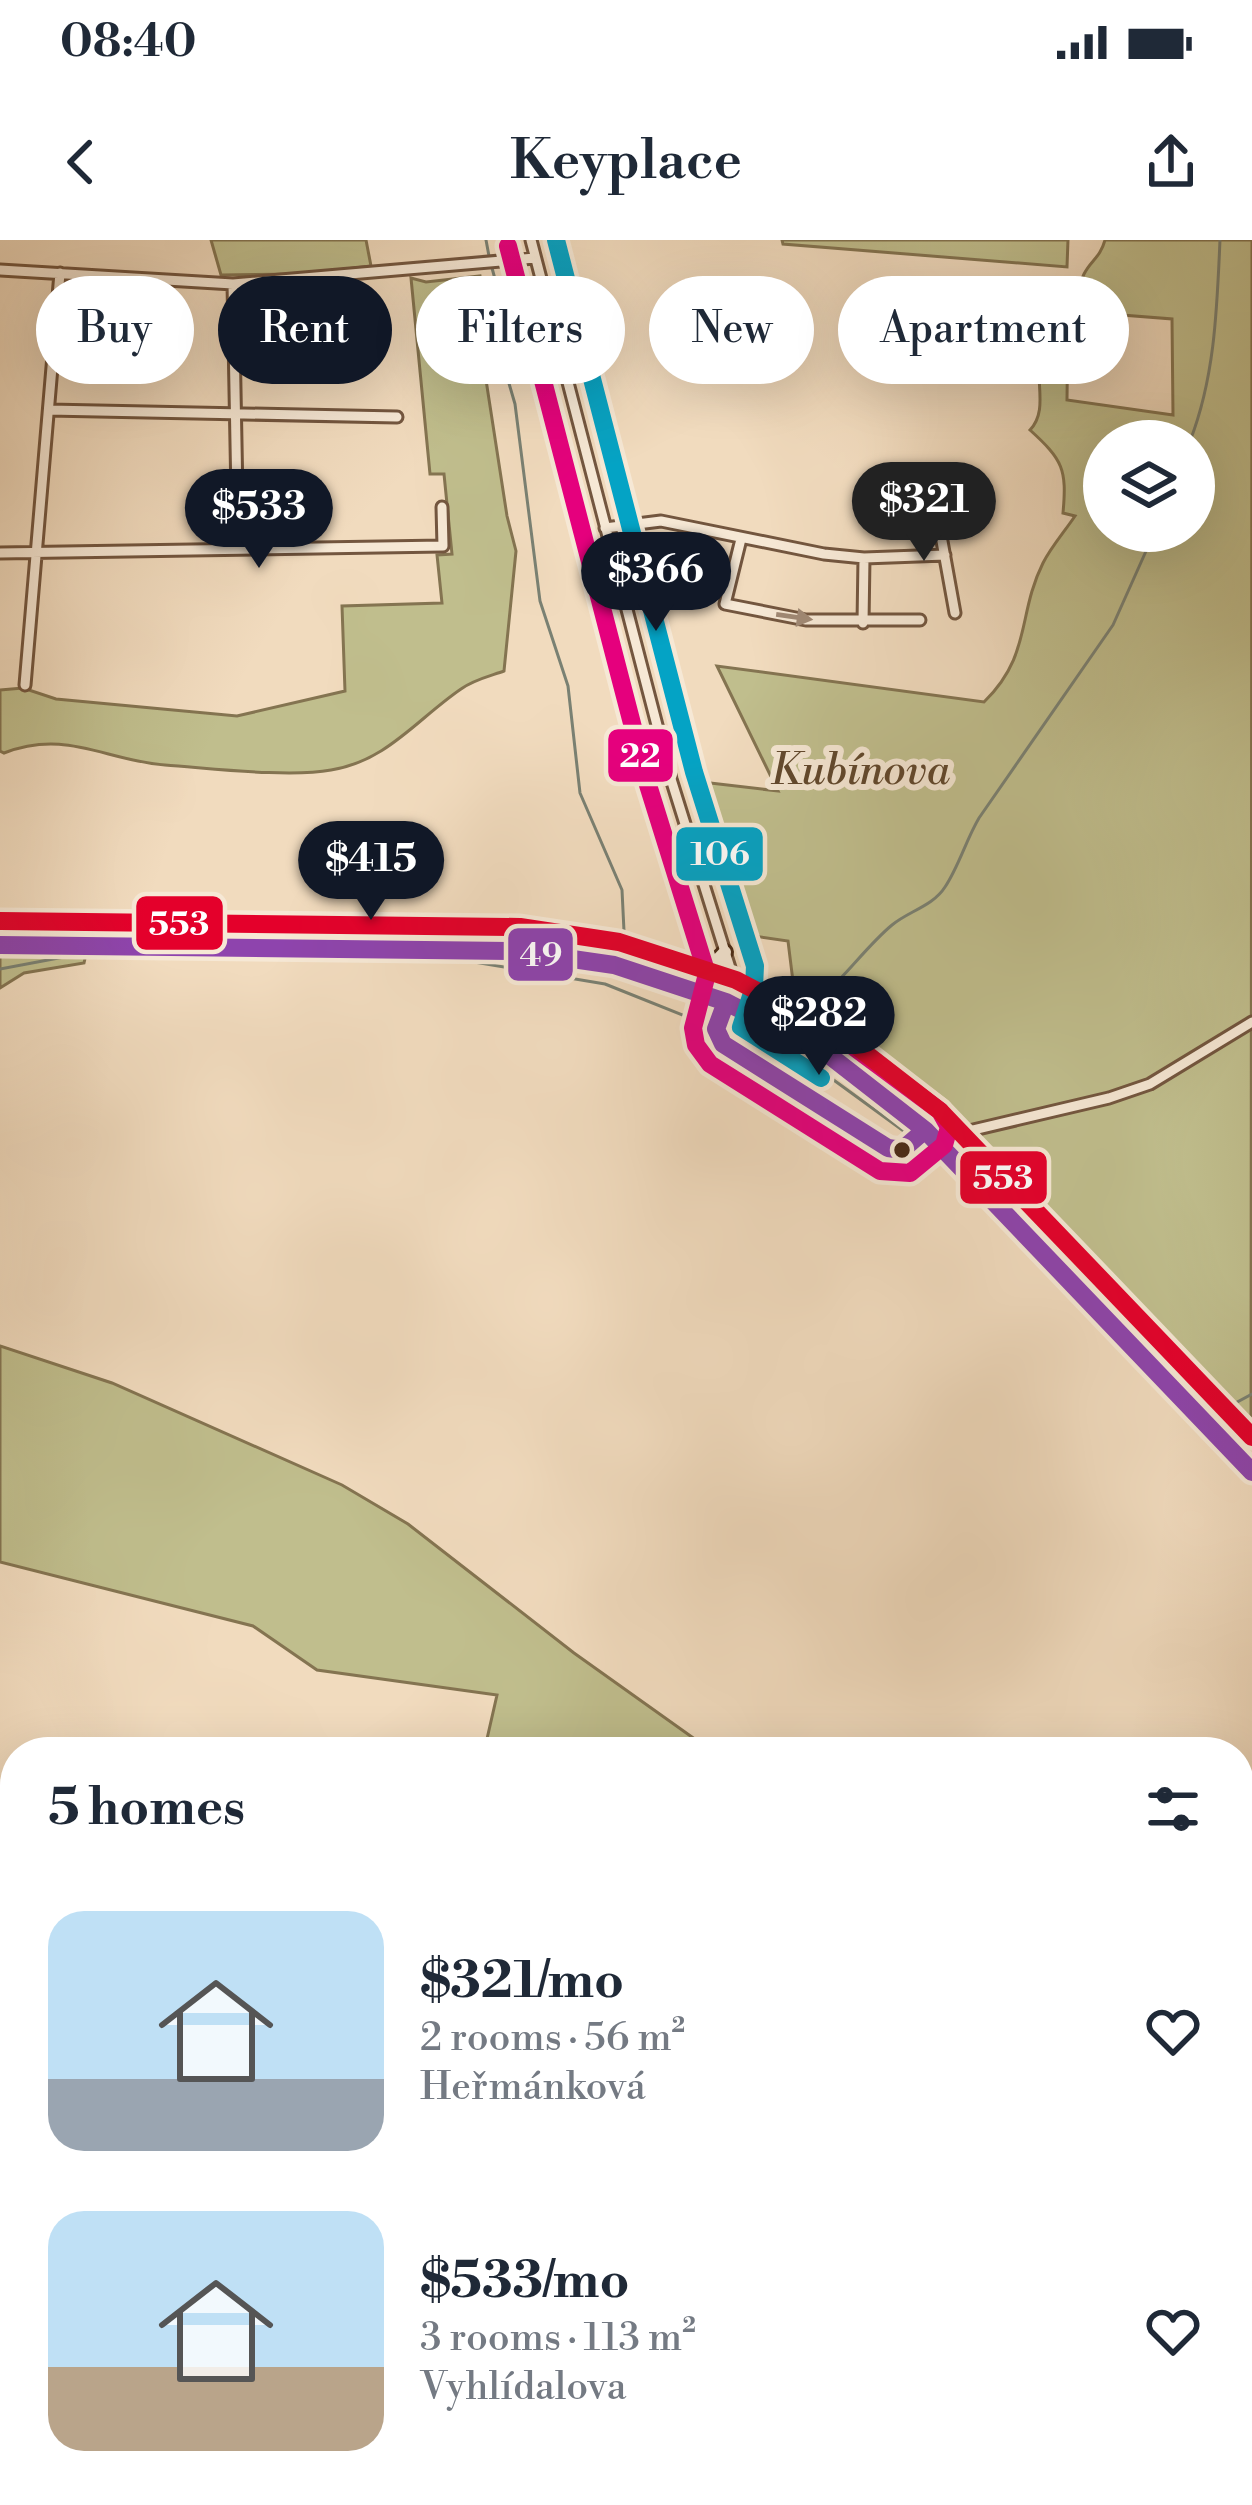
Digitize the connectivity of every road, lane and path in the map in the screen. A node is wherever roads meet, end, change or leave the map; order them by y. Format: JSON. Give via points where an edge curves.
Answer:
{"nodes":[{"id":1,"x":531,"y":240,"type":"edge"},
{"id":2,"x":535,"y":258,"type":"junction"},
{"id":3,"x":0,"y":270,"type":"edge"},
{"id":4,"x":60,"y":273,"type":"junction"},
{"id":5,"x":325,"y":276,"type":"edge"},
{"id":6,"x":218,"y":283,"type":"edge"},
{"id":7,"x":234,"y":384,"type":"edge"},
{"id":8,"x":49,"y":410,"type":"junction"},
{"id":9,"x":235,"y":414,"type":"junction"},
{"id":10,"x":397,"y":417,"type":"dead end"},
{"id":11,"x":442,"y":507,"type":"dead end"},
{"id":12,"x":936,"y":508,"type":"dead end"},
{"id":13,"x":605,"y":528,"type":"junction"},
{"id":14,"x":741,"y":539,"type":"junction"},
{"id":15,"x":238,"y":549,"type":"junction"},
{"id":16,"x":0,"y":553,"type":"edge"},
{"id":17,"x":37,"y":553,"type":"junction"},
{"id":18,"x":945,"y":555,"type":"junction"},
{"id":19,"x":864,"y":558,"type":"junction"},
{"id":20,"x":955,"y":613,"type":"dead end"},
{"id":21,"x":920,"y":620,"type":"dead end"},
{"id":22,"x":863,"y":622,"type":"junction"},
{"id":23,"x":25,"y":685,"type":"dead end"},
{"id":24,"x":0,"y":945,"type":"edge"},
{"id":25,"x":725,"y":952,"type":"junction"},
{"id":26,"x":682,"y":986,"type":"junction"},
{"id":27,"x":726,"y":1002,"type":"junction"},
{"id":28,"x":1252,"y":1022,"type":"edge"},
{"id":29,"x":934,"y":1139,"type":"junction"},
{"id":30,"x":1252,"y":1472,"type":"edge"}],
"edges":[{"from":1,"to":2,"type":"street"},
{"from":2,"to":5,"type":"street"},
{"from":2,"to":13,"type":"street"},
{"from":3,"to":4,"type":"street"},
{"from":4,"to":6,"type":"street"},
{"from":4,"to":8,"type":"street"},
{"from":7,"to":9,"type":"street"},
{"from":8,"to":9,"type":"street"},
{"from":8,"to":17,"type":"street"},
{"from":9,"to":10,"type":"street"},
{"from":9,"to":15,"type":"street"},
{"from":11,"to":15,"type":"street","via":[[443,546]]},
{"from":12,"to":18,"type":"street"},
{"from":13,"to":14,"type":"street","via":[[661,521]]},
{"from":13,"to":25,"type":"street"},
{"from":14,"to":19,"type":"street"},
{"from":14,"to":22,"type":"street","one_way":true,"via":[[725,604]]},
{"from":15,"to":17,"type":"street"},
{"from":16,"to":17,"type":"street"},
{"from":17,"to":23,"type":"street"},
{"from":18,"to":19,"type":"street"},
{"from":18,"to":20,"type":"street"},
{"from":19,"to":22,"type":"street"},
{"from":21,"to":22,"type":"street"},
{"from":24,"to":26,"type":"main road","via":[[517,951],[584,958]]},
{"from":25,"to":26,"type":"main road"},
{"from":25,"to":27,"type":"street","via":[[732,980]]},
{"from":26,"to":27,"type":"main road"},
{"from":27,"to":29,"type":"main road","via":[[830,1056]]},
{"from":28,"to":29,"type":"street","via":[[1150,1084]]},
{"from":29,"to":30,"type":"main road"}]}
